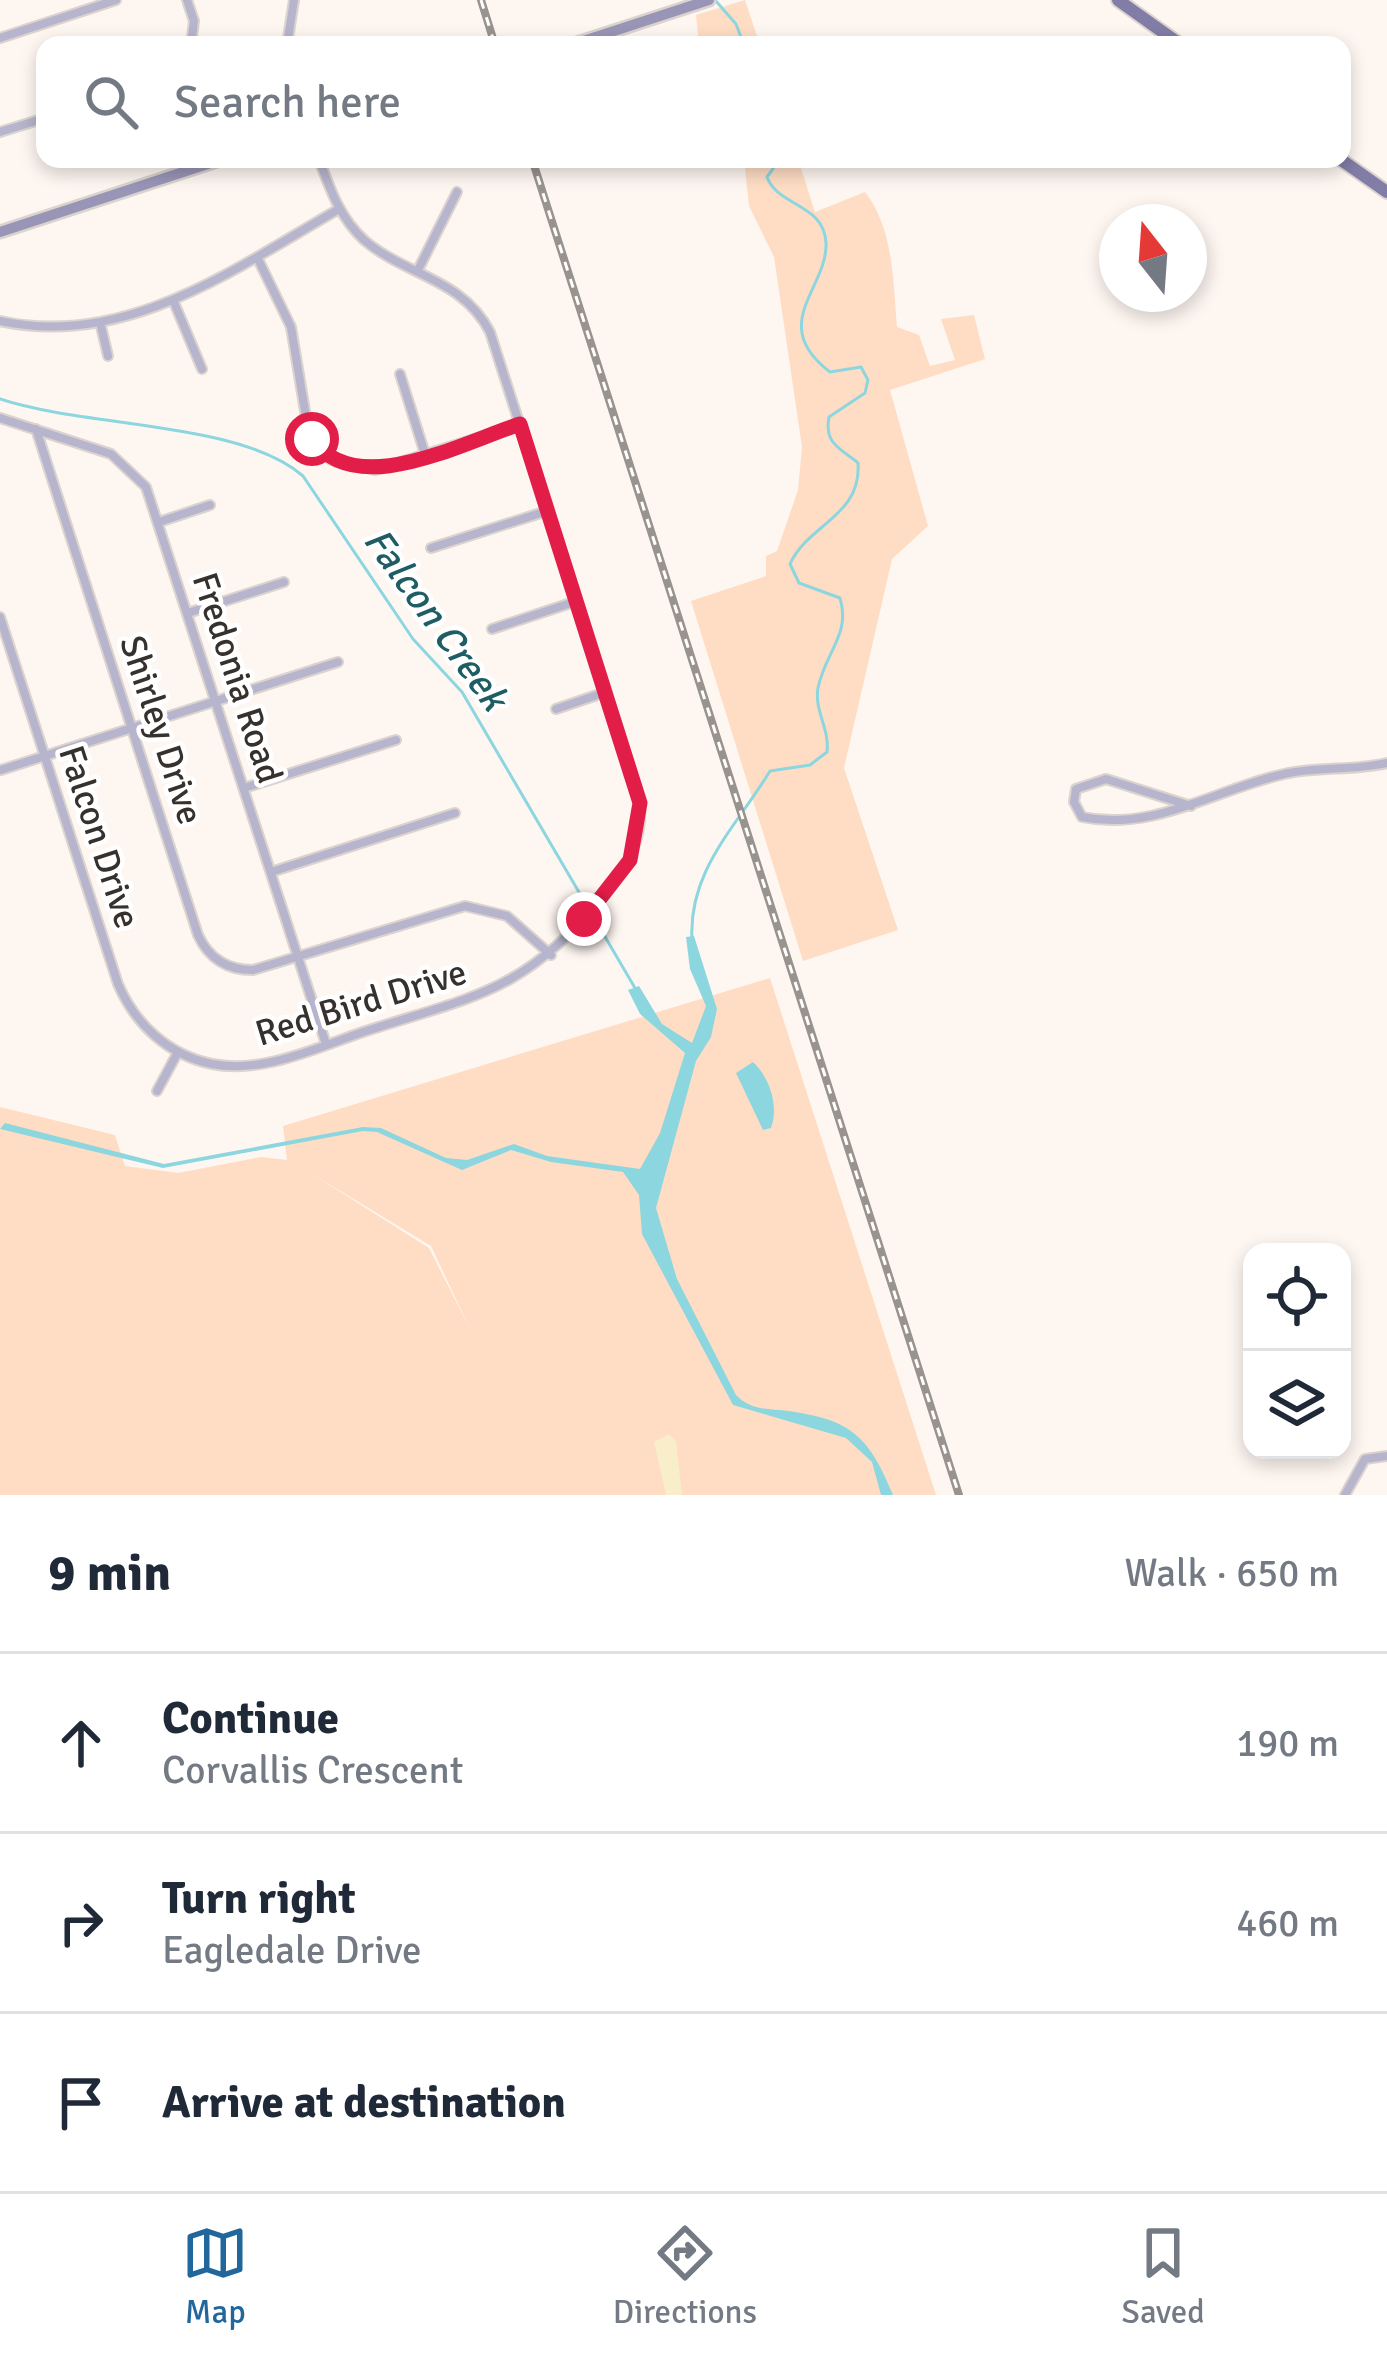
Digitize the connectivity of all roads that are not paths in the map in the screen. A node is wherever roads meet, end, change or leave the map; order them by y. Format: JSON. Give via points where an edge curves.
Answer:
{"nodes":[{"id":1,"x":116,"y":0,"type":"edge"},
{"id":2,"x":187,"y":0,"type":"edge"},
{"id":3,"x":294,"y":0,"type":"edge"},
{"id":4,"x":708,"y":0,"type":"edge"},
{"id":5,"x":1118,"y":0,"type":"edge"},
{"id":6,"x":192,"y":36,"type":"edge"},
{"id":7,"x":288,"y":36,"type":"edge"},
{"id":8,"x":598,"y":36,"type":"edge"},
{"id":9,"x":1168,"y":36,"type":"edge"},
{"id":10,"x":0,"y":38,"type":"edge"},
{"id":11,"x":36,"y":121,"type":"edge"},
{"id":12,"x":0,"y":132,"type":"edge"},
{"id":13,"x":1351,"y":167,"type":"edge"},
{"id":14,"x":196,"y":168,"type":"edge"},
{"id":15,"x":323,"y":168,"type":"edge"},
{"id":16,"x":458,"y":192,"type":"dead end"},
{"id":17,"x":1387,"y":192,"type":"edge"},
{"id":18,"x":339,"y":209,"type":"junction"},
{"id":19,"x":0,"y":232,"type":"edge"},
{"id":20,"x":257,"y":257,"type":"junction"},
{"id":21,"x":418,"y":270,"type":"junction"},
{"id":22,"x":173,"y":300,"type":"junction"},
{"id":23,"x":0,"y":321,"type":"edge"},
{"id":24,"x":100,"y":322,"type":"junction"},
{"id":25,"x":108,"y":356,"type":"dead end"},
{"id":26,"x":202,"y":368,"type":"dead end"},
{"id":27,"x":400,"y":374,"type":"dead end"},
{"id":28,"x":0,"y":418,"type":"edge"},
{"id":29,"x":520,"y":424,"type":"junction"},
{"id":30,"x":36,"y":429,"type":"junction"},
{"id":31,"x":425,"y":454,"type":"junction"},
{"id":32,"x":210,"y":506,"type":"dead end"},
{"id":33,"x":548,"y":511,"type":"junction"},
{"id":34,"x":159,"y":522,"type":"junction"},
{"id":35,"x":431,"y":548,"type":"dead end"},
{"id":36,"x":284,"y":582,"type":"dead end"},
{"id":37,"x":577,"y":601,"type":"junction"},
{"id":38,"x":188,"y":613,"type":"junction"},
{"id":39,"x":0,"y":617,"type":"edge"},
{"id":40,"x":493,"y":628,"type":"dead end"},
{"id":41,"x":338,"y":662,"type":"dead end"},
{"id":42,"x":606,"y":692,"type":"junction"},
{"id":43,"x":216,"y":700,"type":"junction"},
{"id":44,"x":556,"y":709,"type":"dead end"},
{"id":45,"x":132,"y":728,"type":"junction"},
{"id":46,"x":396,"y":740,"type":"dead end"},
{"id":47,"x":44,"y":755,"type":"junction"},
{"id":48,"x":1387,"y":763,"type":"edge"},
{"id":49,"x":2,"y":770,"type":"edge"},
{"id":50,"x":244,"y":788,"type":"junction"},
{"id":51,"x":1191,"y":806,"type":"junction"},
{"id":52,"x":455,"y":813,"type":"dead end"},
{"id":53,"x":271,"y":872,"type":"junction"},
{"id":54,"x":550,"y":955,"type":"junction"},
{"id":55,"x":298,"y":956,"type":"junction"},
{"id":56,"x":326,"y":1044,"type":"junction"},
{"id":57,"x":178,"y":1052,"type":"junction"},
{"id":58,"x":157,"y":1091,"type":"dead end"},
{"id":59,"x":1387,"y":1456,"type":"edge"},
{"id":60,"x":1345,"y":1495,"type":"edge"}],
"edges":[{"from":1,"to":10,"type":"street"},
{"from":2,"to":6,"type":"street"},
{"from":3,"to":7,"type":"street"},
{"from":4,"to":8,"type":"main road"},
{"from":5,"to":9,"type":"main road"},
{"from":11,"to":12,"type":"street"},
{"from":13,"to":17,"type":"main road"},
{"from":14,"to":19,"type":"main road"},
{"from":15,"to":18,"type":"street"},
{"from":16,"to":21,"type":"street"},
{"from":18,"to":20,"type":"street"},
{"from":18,"to":21,"type":"street","name":"Red Bird Drive","via":[[373,246]]},
{"from":20,"to":22,"type":"street"},
{"from":20,"to":31,"type":"street","via":[[289,320],[308,429],[320,450],[361,470]]},
{"from":21,"to":29,"type":"street","name":"Red Bird Drive","via":[[458,292],[481,317]]},
{"from":22,"to":24,"type":"street"},
{"from":22,"to":26,"type":"street"},
{"from":23,"to":24,"type":"street","via":[[46,328]]},
{"from":24,"to":25,"type":"street"},
{"from":27,"to":31,"type":"street"},
{"from":28,"to":30,"type":"street","name":"Fredonia Road"},
{"from":29,"to":31,"type":"street"},
{"from":29,"to":33,"type":"street","name":"Red Bird Drive"},
{"from":30,"to":34,"type":"street","name":"Fredonia Road","via":[[123,461],[146,487]]},
{"from":30,"to":45,"type":"street","name":"Shirley Drive"},
{"from":32,"to":34,"type":"street"},
{"from":33,"to":35,"type":"street"},
{"from":33,"to":37,"type":"street","name":"Red Bird Drive"},
{"from":34,"to":38,"type":"street","name":"Fredonia Road"},
{"from":36,"to":38,"type":"street"},
{"from":37,"to":40,"type":"street"},
{"from":37,"to":42,"type":"street","name":"Red Bird Drive"},
{"from":38,"to":43,"type":"street","name":"Fredonia Road"},
{"from":39,"to":47,"type":"street","name":"Falcon Drive"},
{"from":41,"to":43,"type":"street"},
{"from":42,"to":44,"type":"street"},
{"from":42,"to":54,"type":"street","name":"Red Bird Drive","via":[[639,796],[640,825],[630,860]]},
{"from":43,"to":45,"type":"street"},
{"from":43,"to":50,"type":"street","name":"Fredonia Road"},
{"from":45,"to":47,"type":"street"},
{"from":45,"to":55,"type":"street","name":"Shirley Drive","via":[[205,948],[241,970]]},
{"from":46,"to":50,"type":"street"},
{"from":47,"to":49,"type":"street"},
{"from":47,"to":57,"type":"street","name":"Falcon Drive","via":[[122,994],[147,1029]]},
{"from":48,"to":51,"type":"street","via":[[1278,775]]},
{"from":50,"to":53,"type":"street","name":"Fredonia Road"},
{"from":51,"to":51,"type":"street","via":[[1098,820],[1082,817],[1074,802],[1076,788],[1106,779]]},
{"from":52,"to":53,"type":"street"},
{"from":53,"to":55,"type":"street","name":"Fredonia Road"},
{"from":54,"to":55,"type":"street","name":"Shirley Drive","via":[[507,916],[465,906]]},
{"from":54,"to":56,"type":"street","name":"Red Bird Drive","via":[[494,990]]},
{"from":55,"to":56,"type":"street","name":"Fredonia Road"},
{"from":56,"to":57,"type":"street","name":"Red Bird Drive","via":[[241,1066]]},
{"from":57,"to":58,"type":"street"},
{"from":59,"to":60,"type":"street","via":[[1365,1459]]}]}
